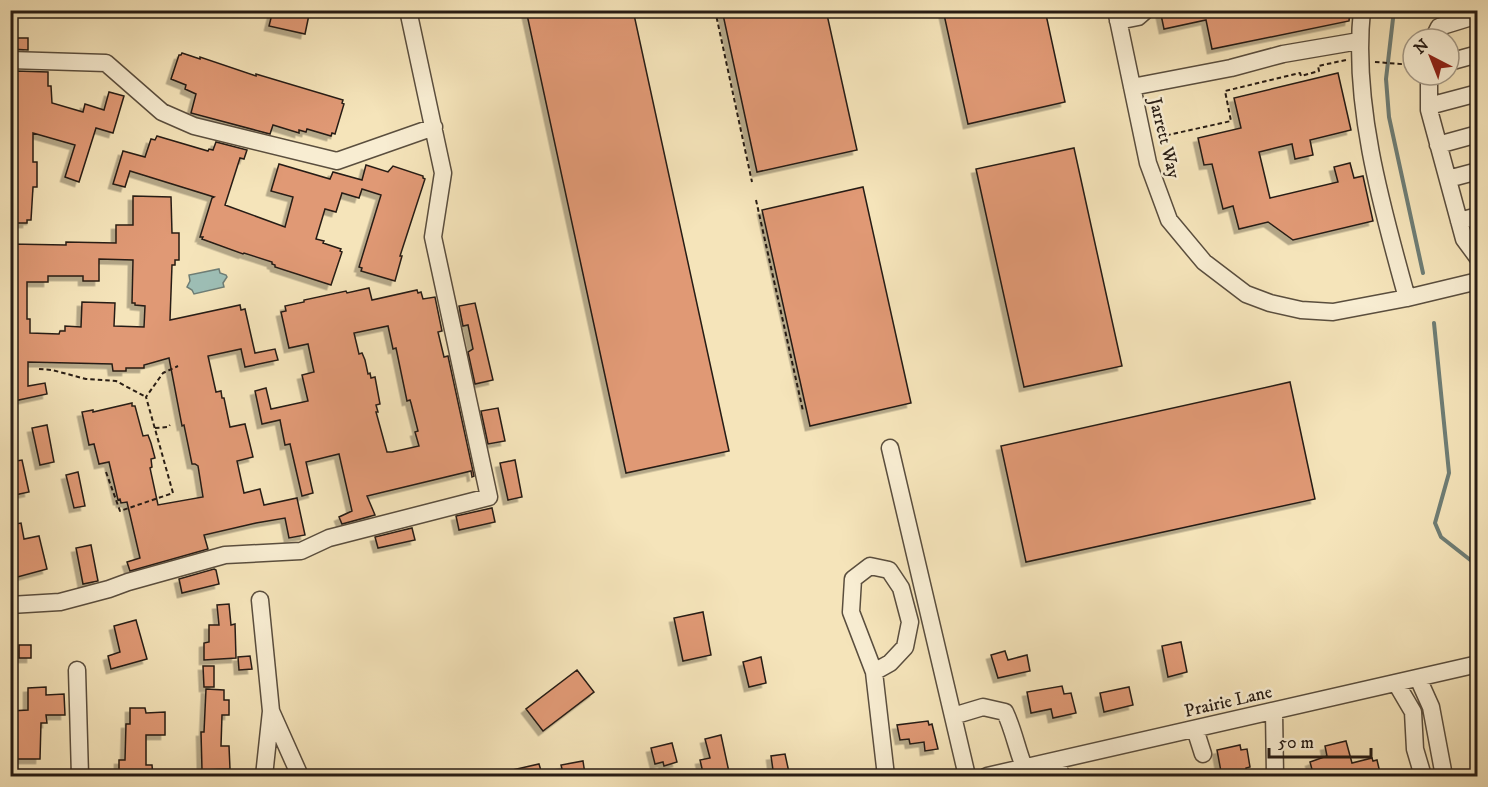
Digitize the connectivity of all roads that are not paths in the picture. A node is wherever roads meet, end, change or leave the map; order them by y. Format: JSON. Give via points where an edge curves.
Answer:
{"nodes":[{"id":1,"x":408,"y":10,"type":"edge"},
{"id":2,"x":1146,"y":10,"type":"edge"},
{"id":3,"x":1362,"y":10,"type":"edge"},
{"id":4,"x":1478,"y":15,"type":"edge"},
{"id":5,"x":1117,"y":16,"type":"edge"},
{"id":6,"x":1439,"y":27,"type":"edge"},
{"id":7,"x":1359,"y":41,"type":"junction"},
{"id":8,"x":1478,"y":54,"type":"edge"},
{"id":9,"x":1461,"y":59,"type":"edge"},
{"id":10,"x":10,"y":60,"type":"edge"},
{"id":11,"x":1132,"y":87,"type":"junction"},
{"id":12,"x":1429,"y":87,"type":"edge"},
{"id":13,"x":1478,"y":93,"type":"edge"},
{"id":14,"x":1429,"y":106,"type":"junction"},
{"id":15,"x":434,"y":128,"type":"junction"},
{"id":16,"x":1478,"y":134,"type":"edge"},
{"id":17,"x":1438,"y":145,"type":"junction"},
{"id":18,"x":1478,"y":171,"type":"edge"},
{"id":19,"x":1448,"y":179,"type":"junction"},
{"id":20,"x":1478,"y":216,"type":"edge"},
{"id":21,"x":1459,"y":221,"type":"junction"},
{"id":22,"x":1478,"y":258,"type":"edge"},
{"id":23,"x":1478,"y":281,"type":"edge"},
{"id":24,"x":1407,"y":298,"type":"junction"},
{"id":25,"x":890,"y":448,"type":"dead end"},
{"id":26,"x":260,"y":600,"type":"dead end"},
{"id":27,"x":10,"y":604,"type":"edge"},
{"id":28,"x":1478,"y":664,"type":"edge"},
{"id":29,"x":77,"y":670,"type":"dead end"},
{"id":30,"x":874,"y":672,"type":"junction"},
{"id":31,"x":1418,"y":678,"type":"junction"},
{"id":32,"x":1396,"y":683,"type":"junction"},
{"id":33,"x":271,"y":711,"type":"junction"},
{"id":34,"x":1274,"y":711,"type":"junction"},
{"id":35,"x":953,"y":716,"type":"junction"},
{"id":36,"x":1195,"y":729,"type":"junction"},
{"id":37,"x":1203,"y":754,"type":"dead end"},
{"id":38,"x":1059,"y":769,"type":"edge"},
{"id":39,"x":1026,"y":772,"type":"edge"},
{"id":40,"x":80,"y":777,"type":"edge"},
{"id":41,"x":264,"y":777,"type":"edge"},
{"id":42,"x":300,"y":777,"type":"edge"},
{"id":43,"x":886,"y":777,"type":"edge"},
{"id":44,"x":967,"y":777,"type":"edge"},
{"id":45,"x":987,"y":777,"type":"edge"},
{"id":46,"x":1275,"y":777,"type":"edge"},
{"id":47,"x":1423,"y":777,"type":"edge"},
{"id":48,"x":1444,"y":777,"type":"edge"}],
"edges":[{"from":1,"to":15,"type":"street"},
{"from":2,"to":5,"type":"street","via":[[1138,17]]},
{"from":3,"to":7,"type":"street"},
{"from":4,"to":6,"type":"street"},
{"from":5,"to":11,"type":"street","name":"Jarrett Way"},
{"from":7,"to":11,"type":"street"},
{"from":7,"to":24,"type":"street","via":[[1368,142]]},
{"from":8,"to":9,"type":"street"},
{"from":10,"to":15,"type":"street","via":[[105,63],[162,112],[194,126],[337,161]]},
{"from":11,"to":24,"type":"street","name":"Jarrett Way","via":[[1148,163],[1169,220],[1204,262],[1245,294],[1301,310],[1333,312]]},
{"from":12,"to":14,"type":"street"},
{"from":13,"to":14,"type":"street"},
{"from":14,"to":17,"type":"street"},
{"from":15,"to":27,"type":"street","via":[[443,173],[433,237],[489,497],[329,538],[301,551],[225,555],[60,602]]},
{"from":16,"to":17,"type":"street"},
{"from":17,"to":19,"type":"street"},
{"from":18,"to":19,"type":"street"},
{"from":19,"to":21,"type":"street"},
{"from":20,"to":21,"type":"street"},
{"from":21,"to":22,"type":"street","via":[[1464,239]]},
{"from":23,"to":24,"type":"street","name":"Jarrett Way"},
{"from":25,"to":35,"type":"street"},
{"from":26,"to":33,"type":"street"},
{"from":28,"to":31,"type":"street","name":"Prairie Lane"},
{"from":29,"to":40,"type":"street"},
{"from":30,"to":30,"type":"street","via":[[852,612],[853,579],[870,566],[889,570],[902,588],[909,622],[904,647],[890,663]]},
{"from":30,"to":43,"type":"street"},
{"from":31,"to":32,"type":"street","name":"Prairie Lane"},
{"from":31,"to":48,"type":"street","via":[[1431,707]]},
{"from":32,"to":34,"type":"street","name":"Prairie Lane"},
{"from":32,"to":47,"type":"street","via":[[1413,712],[1414,749]]},
{"from":33,"to":41,"type":"street"},
{"from":33,"to":42,"type":"street"},
{"from":34,"to":36,"type":"street","name":"Prairie Lane"},
{"from":34,"to":46,"type":"street"},
{"from":35,"to":39,"type":"street","via":[[983,707],[1005,712]]},
{"from":35,"to":44,"type":"street"},
{"from":36,"to":37,"type":"street"},
{"from":36,"to":38,"type":"street","name":"Prairie Lane"},
{"from":38,"to":39,"type":"street","name":"Prairie Lane"},
{"from":39,"to":45,"type":"street","name":"Prairie Lane"}]}
